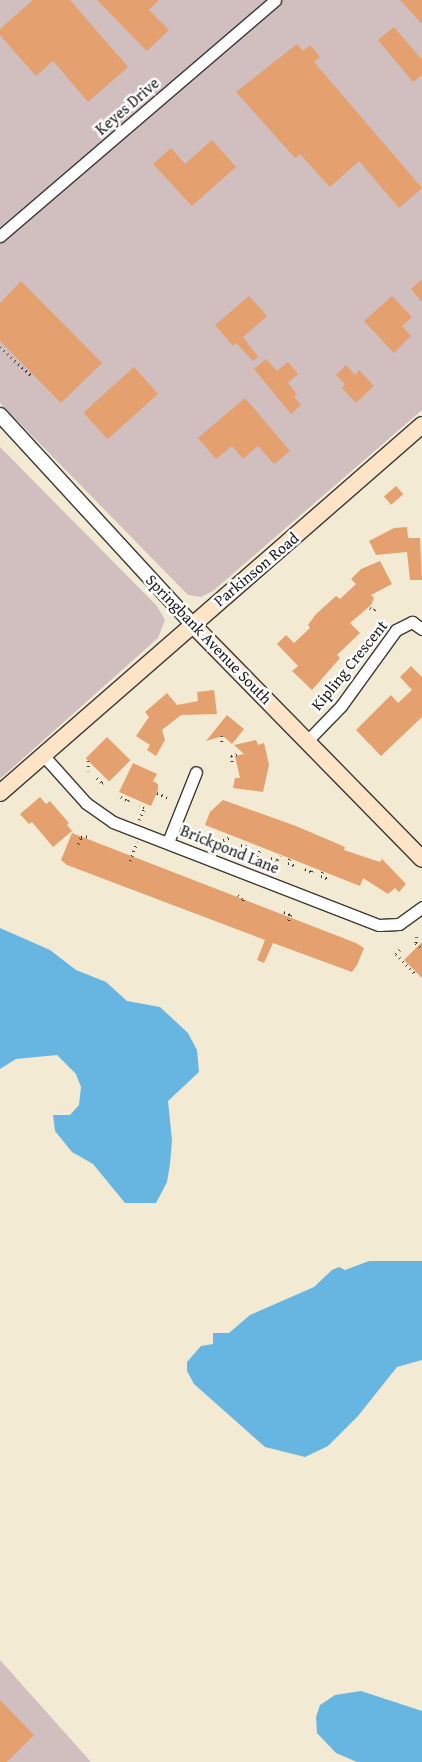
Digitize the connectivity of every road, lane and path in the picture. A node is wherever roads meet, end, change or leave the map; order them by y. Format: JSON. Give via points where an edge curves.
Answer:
{"nodes":[{"id":1,"x":275,"y":0,"type":"edge"},
{"id":2,"x":0,"y":236,"type":"edge"},
{"id":3,"x":0,"y":347,"type":"edge"},
{"id":4,"x":32,"y":376,"type":"dead end"},
{"id":5,"x":0,"y":415,"type":"edge"},
{"id":6,"x":422,"y":425,"type":"edge"},
{"id":7,"x":377,"y":607,"type":"dead end"},
{"id":8,"x":370,"y":608,"type":"dead end"},
{"id":9,"x":192,"y":623,"type":"junction"},
{"id":10,"x":422,"y":629,"type":"edge"},
{"id":11,"x":222,"y":736,"type":"dead end"},
{"id":12,"x":307,"y":741,"type":"junction"},
{"id":13,"x":222,"y":745,"type":"dead end"},
{"id":14,"x":237,"y":754,"type":"dead end"},
{"id":15,"x":43,"y":755,"type":"junction"},
{"id":16,"x":88,"y":761,"type":"dead end"},
{"id":17,"x":232,"y":762,"type":"dead end"},
{"id":18,"x":89,"y":771,"type":"dead end"},
{"id":19,"x":196,"y":772,"type":"dead end"},
{"id":20,"x":97,"y":778,"type":"dead end"},
{"id":21,"x":105,"y":781,"type":"dead end"},
{"id":22,"x":0,"y":793,"type":"edge"},
{"id":23,"x":157,"y":793,"type":"dead end"},
{"id":24,"x":121,"y":797,"type":"dead end"},
{"id":25,"x":130,"y":797,"type":"dead end"},
{"id":26,"x":170,"y":799,"type":"dead end"},
{"id":27,"x":139,"y":806,"type":"dead end"},
{"id":28,"x":138,"y":831,"type":"junction"},
{"id":29,"x":91,"y":836,"type":"dead end"},
{"id":30,"x":230,"y":837,"type":"dead end"},
{"id":31,"x":223,"y":840,"type":"dead end"},
{"id":32,"x":168,"y":842,"type":"junction"},
{"id":33,"x":78,"y":844,"type":"dead end"},
{"id":34,"x":241,"y":844,"type":"dead end"},
{"id":35,"x":248,"y":844,"type":"dead end"},
{"id":36,"x":260,"y":849,"type":"dead end"},
{"id":37,"x":280,"y":856,"type":"dead end"},
{"id":38,"x":271,"y":858,"type":"dead end"},
{"id":39,"x":290,"y":859,"type":"dead end"},
{"id":40,"x":422,"y":859,"type":"edge"},
{"id":41,"x":130,"y":861,"type":"dead end"},
{"id":42,"x":255,"y":861,"type":"dead end"},
{"id":43,"x":296,"y":866,"type":"dead end"},
{"id":44,"x":305,"y":869,"type":"dead end"},
{"id":45,"x":313,"y":869,"type":"dead end"},
{"id":46,"x":323,"y":872,"type":"dead end"},
{"id":47,"x":329,"y":879,"type":"dead end"},
{"id":48,"x":238,"y":895,"type":"dead end"},
{"id":49,"x":243,"y":904,"type":"dead end"},
{"id":50,"x":422,"y":907,"type":"edge"},
{"id":51,"x":284,"y":912,"type":"dead end"},
{"id":52,"x":288,"y":923,"type":"dead end"},
{"id":53,"x":417,"y":937,"type":"dead end"},
{"id":54,"x":422,"y":949,"type":"edge"},
{"id":55,"x":400,"y":950,"type":"dead end"},
{"id":56,"x":415,"y":974,"type":"dead end"}],
"edges":[{"from":1,"to":2,"type":"street","name":"Keyes Drive"},
{"from":3,"to":4,"type":"path"},
{"from":5,"to":9,"type":"street","name":"Springbank Avenue South"},
{"from":6,"to":9,"type":"main road","name":"Parkinson Road"},
{"from":7,"to":8,"type":"path","via":[[374,610]]},
{"from":9,"to":12,"type":"main road","name":"Springbank Avenue South"},
{"from":9,"to":15,"type":"main road","name":"Parkinson Road"},
{"from":10,"to":12,"type":"street","name":"Kipling Crescent","via":[[412,622],[396,630],[341,706]]},
{"from":11,"to":13,"type":"path"},
{"from":12,"to":40,"type":"main road","name":"Springbank Avenue South"},
{"from":14,"to":17,"type":"path","via":[[231,756]]},
{"from":15,"to":22,"type":"main road","name":"Parkinson Road"},
{"from":15,"to":28,"type":"street","name":"Brickpond Lane","via":[[97,814]]},
{"from":16,"to":18,"type":"path"},
{"from":19,"to":32,"type":"street"},
{"from":20,"to":21,"type":"path","via":[[102,784]]},
{"from":23,"to":26,"type":"path"},
{"from":24,"to":25,"type":"path","via":[[128,801]]},
{"from":27,"to":28,"type":"path","via":[[144,808]]},
{"from":28,"to":32,"type":"street","name":"Brickpond Lane"},
{"from":28,"to":41,"type":"path"},
{"from":29,"to":33,"type":"path","via":[[81,837]]},
{"from":30,"to":31,"type":"path"},
{"from":32,"to":50,"type":"street","name":"Brickpond Lane","via":[[379,925],[399,924]]},
{"from":34,"to":35,"type":"path"},
{"from":36,"to":42,"type":"path"},
{"from":37,"to":38,"type":"path","via":[[277,860]]},
{"from":39,"to":43,"type":"path","via":[[288,863]]},
{"from":44,"to":45,"type":"path","via":[[312,872]]},
{"from":46,"to":47,"type":"path","via":[[322,876]]},
{"from":48,"to":49,"type":"path","via":[[244,900]]},
{"from":51,"to":52,"type":"path","via":[[291,915]]},
{"from":53,"to":54,"type":"path","via":[[416,943]]},
{"from":55,"to":56,"type":"path","via":[[396,954]]}]}
